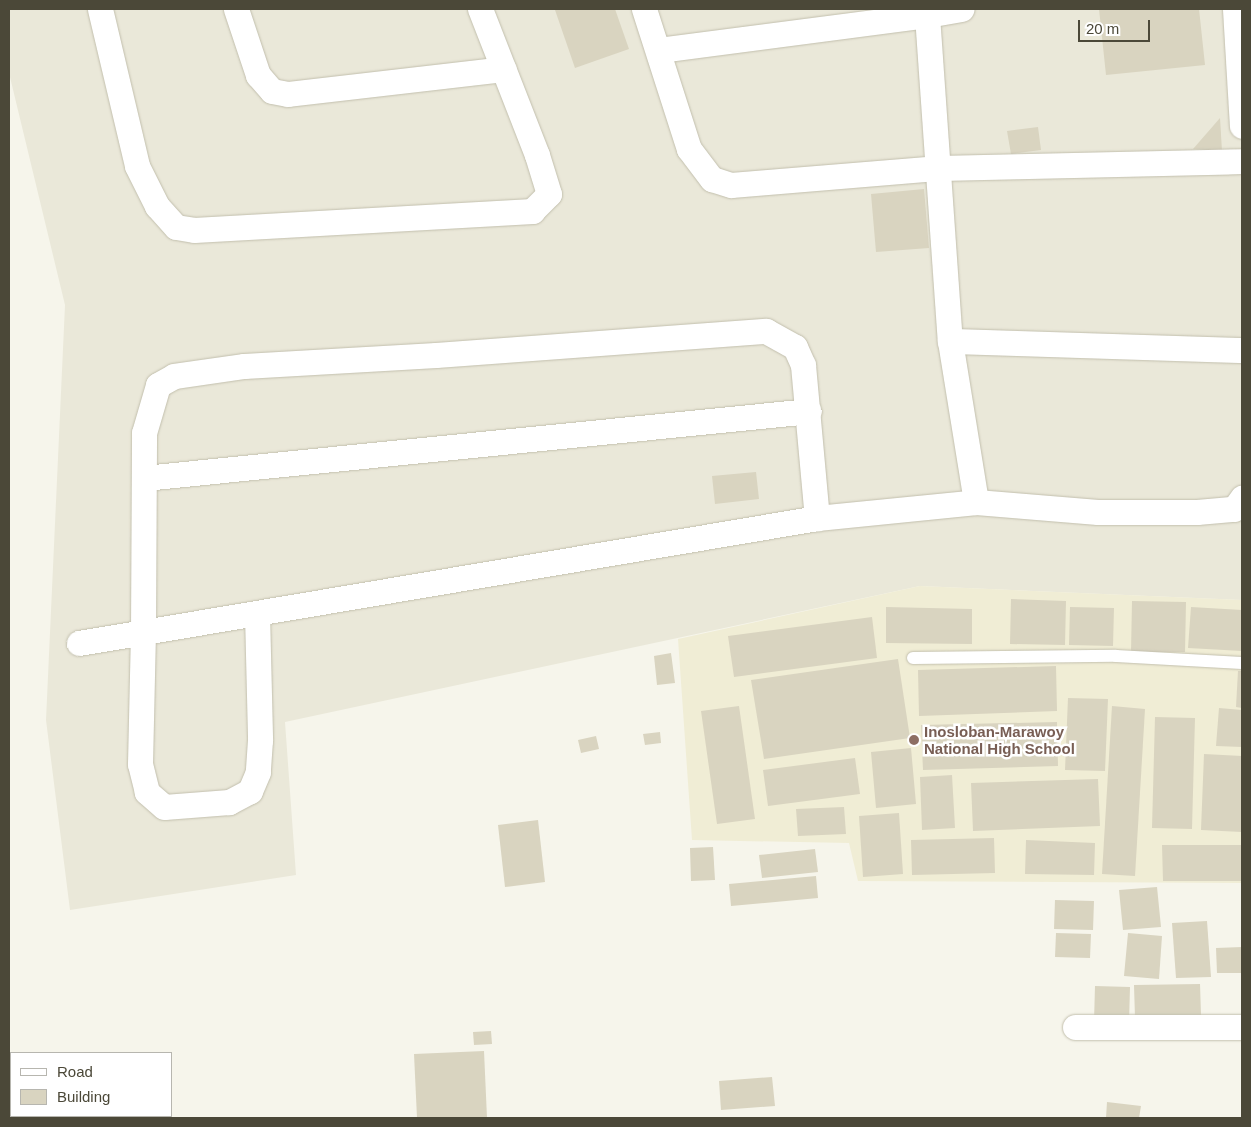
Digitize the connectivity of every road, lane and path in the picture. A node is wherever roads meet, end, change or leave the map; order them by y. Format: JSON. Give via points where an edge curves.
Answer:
{"nodes":[{"id":1,"x":103,"y":9,"type":"edge"},
{"id":2,"x":236,"y":9,"type":"edge"},
{"id":3,"x":480,"y":9,"type":"edge"},
{"id":4,"x":644,"y":9,"type":"edge"},
{"id":5,"x":961,"y":9,"type":"edge"},
{"id":6,"x":1235,"y":9,"type":"edge"},
{"id":7,"x":927,"y":15,"type":"junction"},
{"id":8,"x":659,"y":50,"type":"junction"},
{"id":9,"x":504,"y":69,"type":"junction"},
{"id":10,"x":1242,"y":126,"type":"edge"},
{"id":11,"x":1242,"y":161,"type":"edge"},
{"id":12,"x":939,"y":168,"type":"junction"},
{"id":13,"x":950,"y":341,"type":"junction"},
{"id":14,"x":1242,"y":350,"type":"edge"},
{"id":15,"x":809,"y":411,"type":"junction"},
{"id":16,"x":144,"y":478,"type":"junction"},
{"id":17,"x":1242,"y":498,"type":"edge"},
{"id":18,"x":976,"y":502,"type":"junction"},
{"id":19,"x":817,"y":518,"type":"junction"},
{"id":20,"x":257,"y":613,"type":"junction"},
{"id":21,"x":144,"y":633,"type":"junction"},
{"id":22,"x":79,"y":643,"type":"dead end"},
{"id":23,"x":913,"y":658,"type":"dead end"},
{"id":24,"x":1242,"y":663,"type":"edge"},
{"id":25,"x":1075,"y":1027,"type":"dead end"},
{"id":26,"x":1242,"y":1027,"type":"edge"}],
"edges":[{"from":1,"to":9,"type":"street","via":[[137,166],[157,206],[176,227],[194,230],[532,211],[549,194]]},
{"from":2,"to":9,"type":"street","via":[[258,75],[272,90],[288,94]]},
{"from":3,"to":9,"type":"street"},
{"from":4,"to":8,"type":"street"},
{"from":5,"to":7,"type":"street"},
{"from":6,"to":10,"type":"street"},
{"from":7,"to":8,"type":"street"},
{"from":7,"to":12,"type":"street"},
{"from":8,"to":12,"type":"street","via":[[689,149],[712,179],[731,185]]},
{"from":11,"to":12,"type":"street"},
{"from":12,"to":13,"type":"street"},
{"from":13,"to":14,"type":"street"},
{"from":13,"to":18,"type":"street"},
{"from":15,"to":16,"type":"street"},
{"from":15,"to":16,"type":"street","via":[[803,365],[795,347],[766,331],[244,366],[174,376],[158,385],[144,433]]},
{"from":15,"to":19,"type":"street"},
{"from":16,"to":21,"type":"street"},
{"from":17,"to":18,"type":"street","via":[[1234,509],[1197,512],[1098,512]]},
{"from":18,"to":19,"type":"street"},
{"from":19,"to":20,"type":"street"},
{"from":20,"to":21,"type":"street"},
{"from":20,"to":21,"type":"street","via":[[258,772],[250,791],[229,802],[164,806],[146,792],[140,764]]},
{"from":21,"to":22,"type":"street"},
{"from":23,"to":24,"type":"lane","via":[[1116,656]]},
{"from":25,"to":26,"type":"street"}]}
